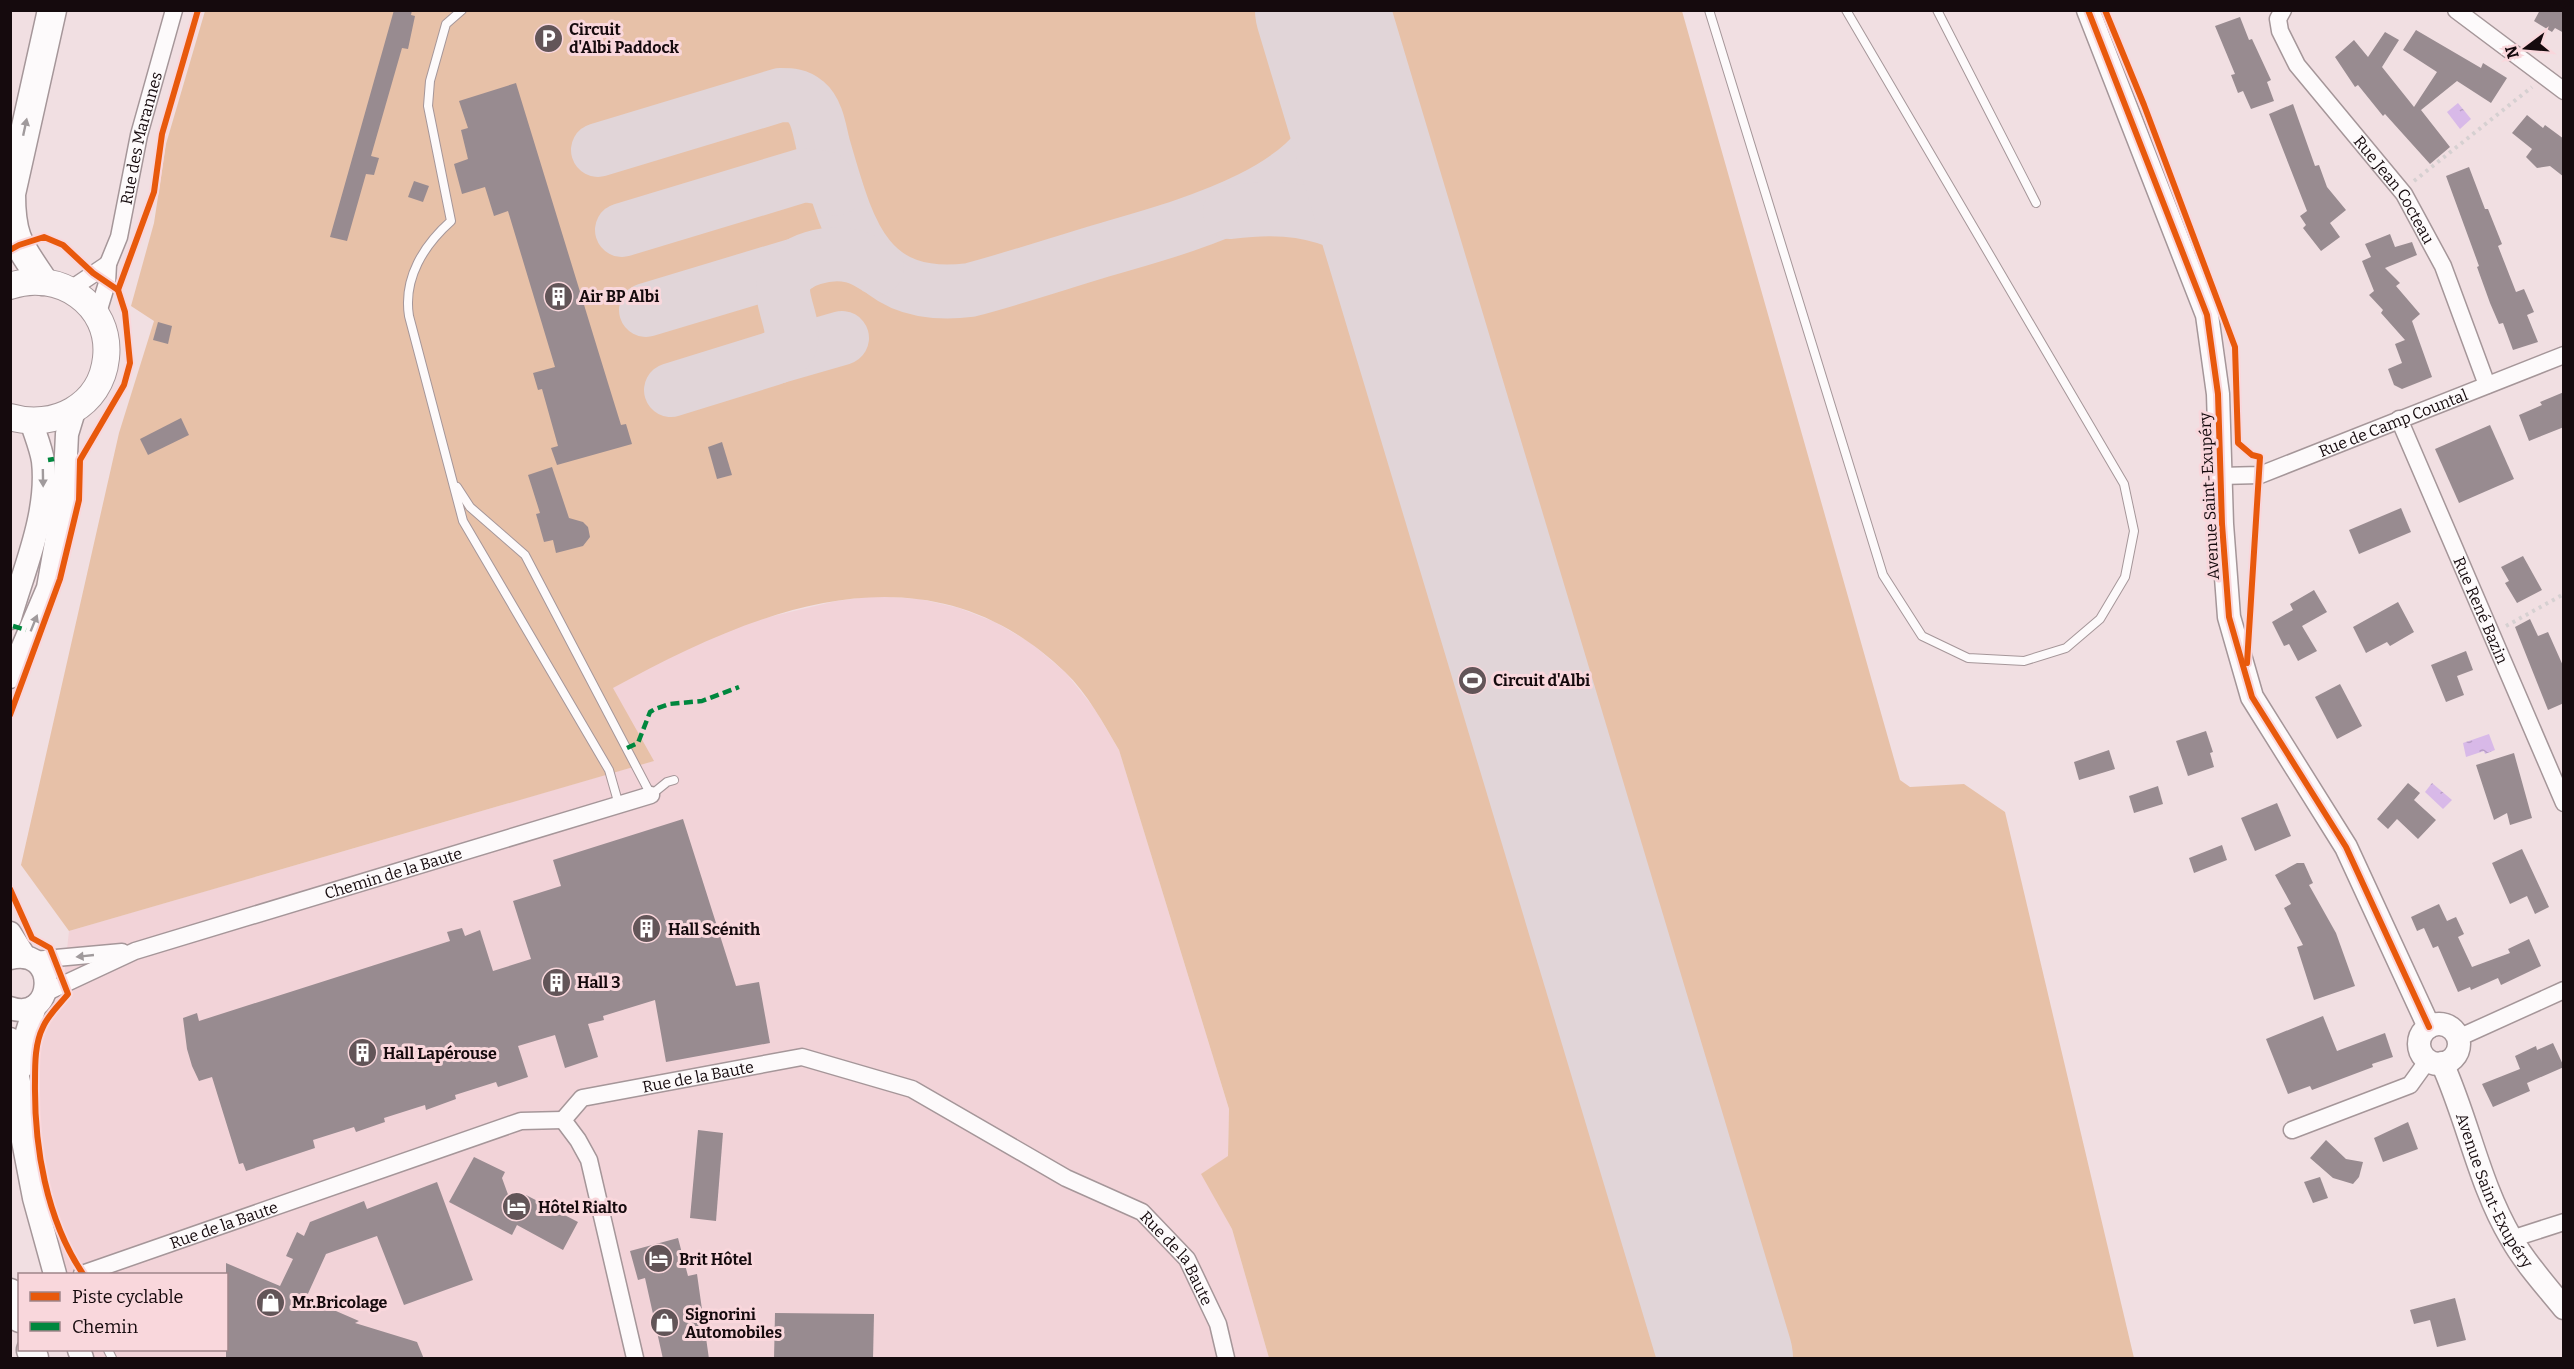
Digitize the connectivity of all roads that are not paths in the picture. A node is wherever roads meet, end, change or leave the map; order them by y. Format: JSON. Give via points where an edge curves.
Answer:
{"nodes":[{"id":1,"x":52,"y":10,"type":"edge"},
{"id":2,"x":174,"y":10,"type":"edge"},
{"id":3,"x":462,"y":10,"type":"edge"},
{"id":4,"x":1709,"y":10,"type":"edge"},
{"id":5,"x":1845,"y":10,"type":"edge"},
{"id":6,"x":1937,"y":10,"type":"edge"},
{"id":7,"x":2088,"y":10,"type":"edge"},
{"id":8,"x":2283,"y":10,"type":"edge"},
{"id":9,"x":2456,"y":10,"type":"edge"},
{"id":10,"x":2564,"y":91,"type":"edge"},
{"id":11,"x":2036,"y":203,"type":"dead end"},
{"id":12,"x":108,"y":264,"type":"junction"},
{"id":13,"x":43,"y":280,"type":"junction"},
{"id":14,"x":10,"y":286,"type":"edge"},
{"id":15,"x":71,"y":290,"type":"junction"},
{"id":16,"x":97,"y":316,"type":"junction"},
{"id":17,"x":2564,"y":355,"type":"edge"},
{"id":18,"x":2487,"y":385,"type":"junction"},
{"id":19,"x":74,"y":411,"type":"junction"},
{"id":20,"x":21,"y":419,"type":"edge"},
{"id":21,"x":2399,"y":419,"type":"junction"},
{"id":22,"x":2220,"y":476,"type":"junction"},
{"id":23,"x":452,"y":478,"type":"junction"},
{"id":24,"x":10,"y":618,"type":"edge"},
{"id":25,"x":10,"y":677,"type":"edge"},
{"id":26,"x":674,"y":780,"type":"dead end"},
{"id":27,"x":651,"y":795,"type":"junction"},
{"id":28,"x":2564,"y":803,"type":"edge"},
{"id":29,"x":619,"y":805,"type":"junction"},
{"id":30,"x":10,"y":933,"type":"edge"},
{"id":31,"x":135,"y":951,"type":"junction"},
{"id":32,"x":23,"y":959,"type":"edge"},
{"id":33,"x":2564,"y":990,"type":"edge"},
{"id":34,"x":40,"y":999,"type":"junction"},
{"id":35,"x":10,"y":1008,"type":"edge"},
{"id":36,"x":2429,"y":1027,"type":"junction"},
{"id":37,"x":2458,"y":1038,"type":"junction"},
{"id":38,"x":10,"y":1039,"type":"edge"},
{"id":39,"x":2435,"y":1062,"type":"junction"},
{"id":40,"x":19,"y":1082,"type":"junction"},
{"id":41,"x":562,"y":1120,"type":"junction"},
{"id":42,"x":2292,"y":1130,"type":"dead end"},
{"id":43,"x":2564,"y":1222,"type":"edge"},
{"id":44,"x":2511,"y":1239,"type":"junction"},
{"id":45,"x":54,"y":1273,"type":"edge"},
{"id":46,"x":86,"y":1273,"type":"edge"},
{"id":47,"x":2564,"y":1308,"type":"edge"},
{"id":48,"x":635,"y":1359,"type":"edge"},
{"id":49,"x":1226,"y":1359,"type":"edge"}],
"edges":[{"from":13,"to":1,"type":"highway","one_way":true,"via":[[19,245],[11,222],[11,194]]},
{"from":2,"to":12,"type":"street","name":"Rue des Marannes","via":[[140,135],[119,237]]},
{"from":3,"to":23,"type":"lane","via":[[446,24],[430,81],[428,106],[451,221],[425,250],[407,293],[409,316]]},
{"from":4,"to":5,"type":"lane","via":[[1883,575],[1922,636],[1968,658],[2024,661],[2066,648],[2100,619],[2125,577],[2134,531],[2124,484]]},
{"from":6,"to":11,"type":"lane"},
{"from":7,"to":22,"type":"street","name":"Avenue Saint-Exupéry","via":[[2208,315],[2218,394]]},
{"from":8,"to":18,"type":"street","name":"Rue Jean Cocteau","via":[[2278,19],[2280,31],[2297,65],[2400,189],[2443,266]]},
{"from":9,"to":10,"type":"street"},
{"from":12,"to":15,"type":"street"},
{"from":12,"to":16,"type":"street","name":"Rue des Marannes"},
{"from":13,"to":14,"type":"main road"},
{"from":13,"to":15,"type":"main road"},
{"from":15,"to":16,"type":"main road"},
{"from":16,"to":19,"type":"main road","via":[[105,336],[101,378],[90,397]]},
{"from":17,"to":18,"type":"street","name":"Rue de Camp Countal"},
{"from":18,"to":21,"type":"street","name":"Rue de Camp Countal"},
{"from":19,"to":20,"type":"main road","via":[[54,420]]},
{"from":25,"to":19,"type":"street","one_way":true,"via":[[48,588],[64,497],[67,434]]},
{"from":20,"to":24,"type":"street","one_way":true,"via":[[43,460],[44,487]]},
{"from":21,"to":22,"type":"street","name":"Rue de Camp Countal","via":[[2260,475]]},
{"from":21,"to":28,"type":"street","name":"Rue René Bazin"},
{"from":22,"to":36,"type":"street","name":"Avenue Saint-Exupéry","via":[[2229,617],[2252,697],[2346,847]]},
{"from":23,"to":27,"type":"lane","via":[[470,507],[525,555]]},
{"from":23,"to":29,"type":"lane","via":[[463,521],[609,770]]},
{"from":26,"to":27,"type":"lane"},
{"from":27,"to":29,"type":"street","name":"Chemin de la Baute"},
{"from":29,"to":31,"type":"street","name":"Chemin de la Baute"},
{"from":30,"to":32,"type":"street"},
{"from":31,"to":32,"type":"street","name":"Chemin de la Baute","one_way":true},
{"from":31,"to":34,"type":"street","name":"Chemin de la Baute"},
{"from":32,"to":34,"type":"street","via":[[45,975]]},
{"from":33,"to":37,"type":"street"},
{"from":34,"to":35,"type":"street","via":[[26,1010]]},
{"from":34,"to":40,"type":"street","via":[[27,1032]]},
{"from":36,"to":37,"type":"street","via":[[2446,1025]]},
{"from":36,"to":39,"type":"street","via":[[2424,1031],[2420,1050]]},
{"from":37,"to":39,"type":"street","via":[[2458,1051],[2449,1061]]},
{"from":38,"to":40,"type":"street"},
{"from":39,"to":42,"type":"street","via":[[2410,1085]]},
{"from":39,"to":44,"type":"street","name":"Avenue Saint-Exupéry","via":[[2453,1088],[2478,1165]]},
{"from":40,"to":45,"type":"street","via":[[23,1142]]},
{"from":41,"to":46,"type":"street","name":"Rue de la Baute","via":[[521,1121]]},
{"from":41,"to":48,"type":"street","via":[[589,1160]]},
{"from":41,"to":49,"type":"street","name":"Rue de la Baute","via":[[582,1098],[802,1057],[912,1089],[1066,1178],[1142,1212],[1187,1258],[1218,1324]]},
{"from":43,"to":44,"type":"street"},
{"from":44,"to":47,"type":"street","name":"Avenue Saint-Exupéry"}]}
